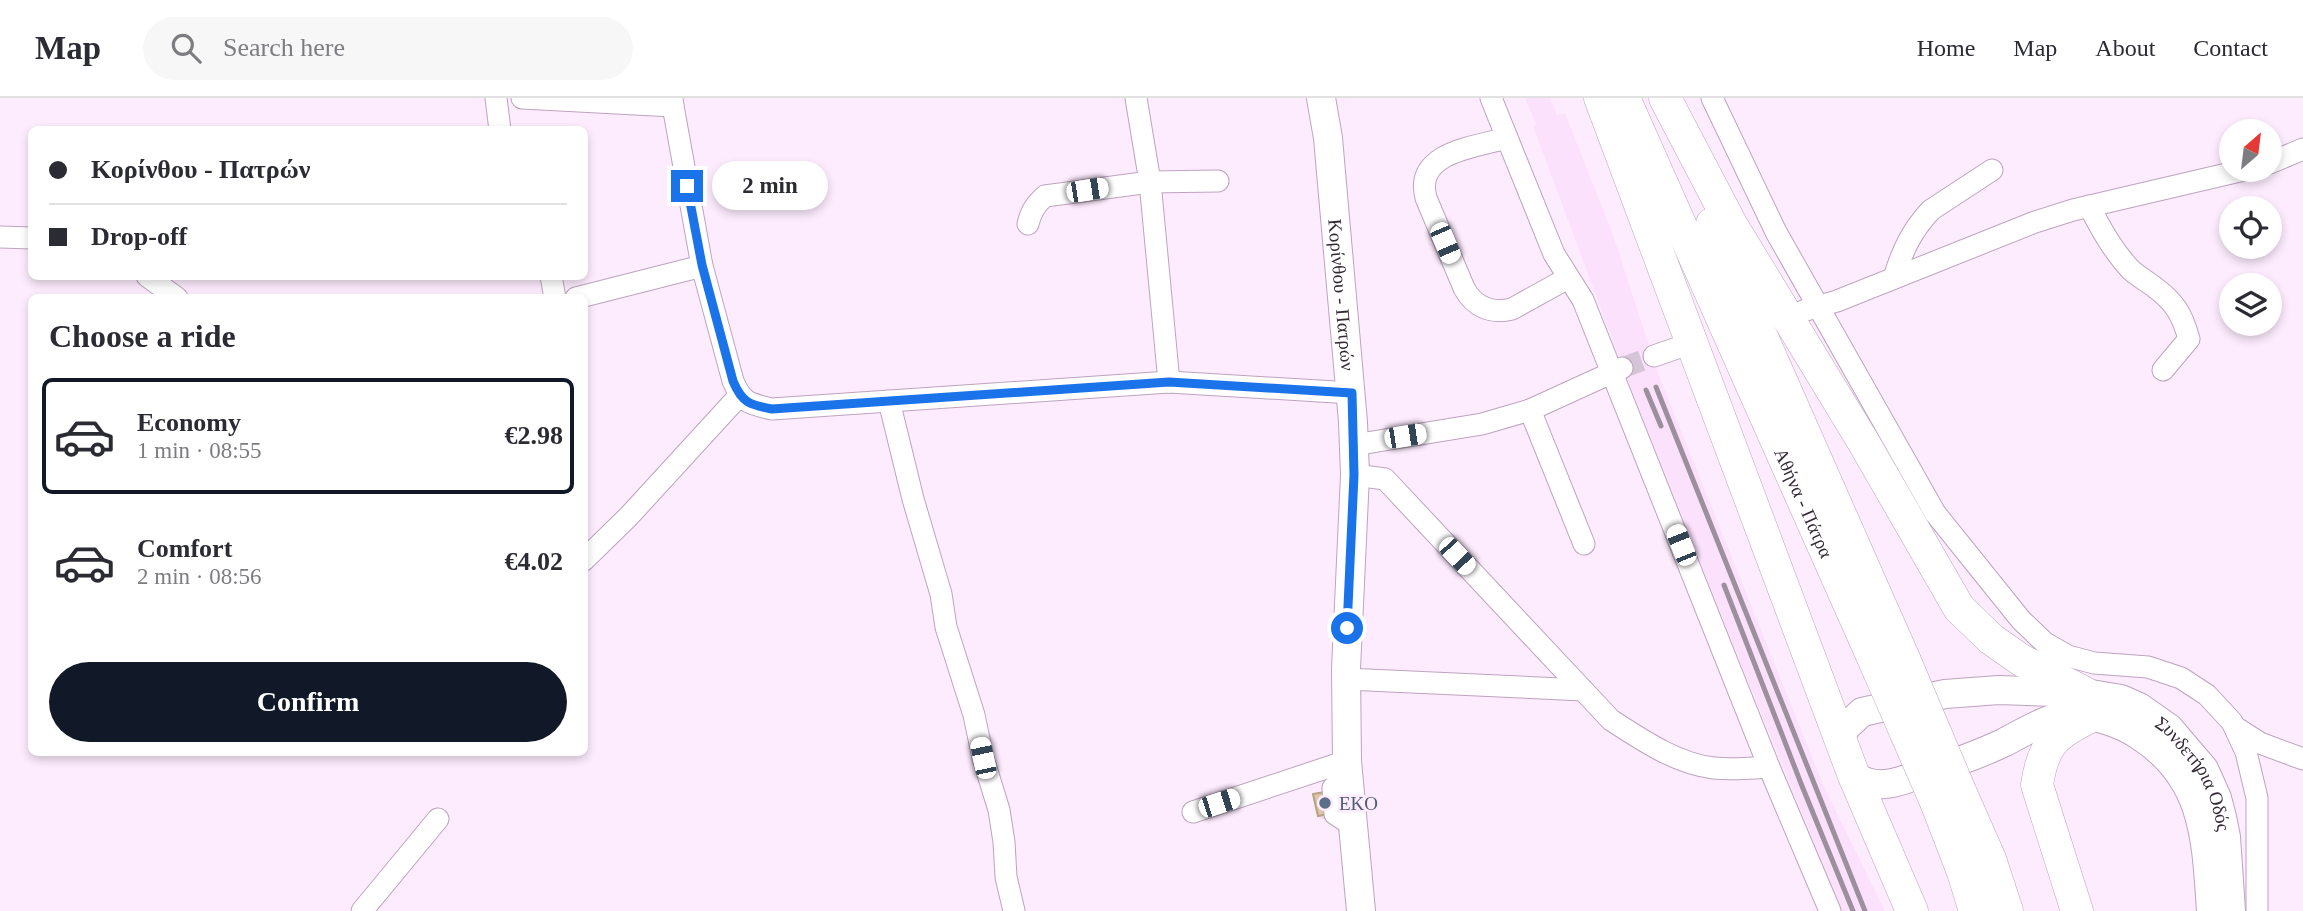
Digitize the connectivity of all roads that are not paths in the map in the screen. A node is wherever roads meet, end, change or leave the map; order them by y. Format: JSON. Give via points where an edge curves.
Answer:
{"nodes":[{"id":1,"x":496,"y":98,"type":"edge"},
{"id":2,"x":522,"y":98,"type":"edge"},
{"id":3,"x":1136,"y":98,"type":"edge"},
{"id":4,"x":1321,"y":98,"type":"edge"},
{"id":5,"x":1491,"y":98,"type":"edge"},
{"id":6,"x":1600,"y":98,"type":"edge"},
{"id":7,"x":1624,"y":98,"type":"edge"},
{"id":8,"x":1656,"y":98,"type":"edge"},
{"id":9,"x":1665,"y":98,"type":"edge"},
{"id":10,"x":1712,"y":98,"type":"edge"},
{"id":11,"x":672,"y":102,"type":"edge"},
{"id":12,"x":500,"y":126,"type":"edge"},
{"id":13,"x":1507,"y":138,"type":"junction"},
{"id":14,"x":2303,"y":149,"type":"edge"},
{"id":15,"x":2282,"y":158,"type":"edge"},
{"id":16,"x":1992,"y":170,"type":"dead end"},
{"id":17,"x":2219,"y":176,"type":"edge"},
{"id":18,"x":1218,"y":181,"type":"dead end"},
{"id":19,"x":1150,"y":182,"type":"junction"},
{"id":20,"x":2089,"y":206,"type":"junction"},
{"id":21,"x":1028,"y":224,"type":"dead end"},
{"id":22,"x":0,"y":237,"type":"edge"},
{"id":23,"x":28,"y":238,"type":"edge"},
{"id":24,"x":702,"y":265,"type":"junction"},
{"id":25,"x":1568,"y":278,"type":"junction"},
{"id":26,"x":1894,"y":278,"type":"junction"},
{"id":27,"x":152,"y":280,"type":"edge"},
{"id":28,"x":172,"y":294,"type":"edge"},
{"id":29,"x":588,"y":295,"type":"edge"},
{"id":30,"x":1817,"y":307,"type":"junction"},
{"id":31,"x":1792,"y":314,"type":"dead end"},
{"id":32,"x":1676,"y":348,"type":"dead end"},
{"id":33,"x":1654,"y":356,"type":"tunnel mouth"},
{"id":34,"x":2163,"y":370,"type":"dead end"},
{"id":35,"x":1617,"y":371,"type":"junction"},
{"id":36,"x":1169,"y":382,"type":"junction"},
{"id":37,"x":1352,"y":393,"type":"junction"},
{"id":38,"x":739,"y":396,"type":"junction"},
{"id":39,"x":889,"y":401,"type":"junction"},
{"id":40,"x":1530,"y":410,"type":"junction"},
{"id":41,"x":1353,"y":445,"type":"junction"},
{"id":42,"x":1354,"y":475,"type":"junction"},
{"id":43,"x":1584,"y":544,"type":"dead end"},
{"id":44,"x":588,"y":556,"type":"edge"},
{"id":45,"x":1892,"y":665,"type":"junction"},
{"id":46,"x":1346,"y":679,"type":"junction"},
{"id":47,"x":1583,"y":690,"type":"junction"},
{"id":48,"x":2087,"y":705,"type":"junction"},
{"id":49,"x":2235,"y":727,"type":"junction"},
{"id":50,"x":1840,"y":739,"type":"junction"},
{"id":51,"x":2303,"y":759,"type":"edge"},
{"id":52,"x":1348,"y":767,"type":"junction"},
{"id":53,"x":1769,"y":767,"type":"junction"},
{"id":54,"x":1854,"y":776,"type":"junction"},
{"id":55,"x":1948,"y":797,"type":"junction"},
{"id":56,"x":1194,"y":812,"type":"dead end"},
{"id":57,"x":438,"y":819,"type":"dead end"},
{"id":58,"x":362,"y":911,"type":"edge"},
{"id":59,"x":1014,"y":911,"type":"edge"},
{"id":60,"x":1361,"y":911,"type":"edge"},
{"id":61,"x":1830,"y":911,"type":"edge"},
{"id":62,"x":1912,"y":911,"type":"edge"},
{"id":63,"x":1975,"y":911,"type":"edge"},
{"id":64,"x":2007,"y":911,"type":"edge"},
{"id":65,"x":2077,"y":911,"type":"edge"},
{"id":66,"x":2211,"y":911,"type":"edge"},
{"id":67,"x":2231,"y":911,"type":"edge"},
{"id":68,"x":2258,"y":911,"type":"edge"}],
"edges":[{"from":1,"to":12,"type":"street"},
{"from":2,"to":11,"type":"street"},
{"from":3,"to":19,"type":"street"},
{"from":4,"to":37,"type":"main road","name":"Κορίνθου - Πατρών"},
{"from":5,"to":13,"type":"street"},
{"from":6,"to":50,"type":"highway"},
{"from":7,"to":45,"type":"highway","name":"Αθήνα - Πάτρα"},
{"from":8,"to":45,"type":"highway","name":"Αθήνα - Πάτρα"},
{"from":9,"to":48,"type":"highway","via":[[1731,224],[1959,608],[1992,639]]},
{"from":10,"to":30,"type":"street"},
{"from":11,"to":24,"type":"street"},
{"from":13,"to":25,"type":"street"},
{"from":13,"to":25,"type":"street","via":[[1438,159],[1425,174],[1426,198],[1464,288],[1476,303],[1503,311]]},
{"from":14,"to":15,"type":"street"},
{"from":16,"to":26,"type":"street","via":[[1931,210],[1903,250]]},
{"from":17,"to":20,"type":"street"},
{"from":18,"to":19,"type":"street"},
{"from":19,"to":21,"type":"street","via":[[1045,196]]},
{"from":19,"to":36,"type":"street"},
{"from":20,"to":26,"type":"street","via":[[2035,222]]},
{"from":20,"to":34,"type":"street","via":[[2119,257],[2182,315],[2189,339]]},
{"from":22,"to":23,"type":"street"},
{"from":24,"to":29,"type":"street"},
{"from":24,"to":38,"type":"street"},
{"from":25,"to":35,"type":"street"},
{"from":26,"to":30,"type":"street"},
{"from":27,"to":28,"type":"street"},
{"from":30,"to":31,"type":"street"},
{"from":30,"to":49,"type":"street","via":[[1935,513],[2021,620],[2045,643],[2068,656],[2148,667],[2181,678],[2218,704]]},
{"from":32,"to":33,"type":"street"},
{"from":35,"to":40,"type":"street"},
{"from":35,"to":53,"type":"street"},
{"from":36,"to":37,"type":"street"},
{"from":36,"to":39,"type":"street"},
{"from":37,"to":41,"type":"main road","name":"Κορίνθου - Πατρών"},
{"from":38,"to":39,"type":"street","via":[[752,405],[772,409]]},
{"from":38,"to":44,"type":"street"},
{"from":39,"to":59,"type":"street","via":[[946,627],[999,810]]},
{"from":40,"to":41,"type":"street","via":[[1482,424]]},
{"from":40,"to":43,"type":"street"},
{"from":41,"to":42,"type":"main road","name":"Κορίνθου - Πατρών"},
{"from":42,"to":46,"type":"main road","name":"Κορίνθου - Πατρών"},
{"from":42,"to":47,"type":"street","via":[[1385,479]]},
{"from":45,"to":55,"type":"highway","name":"Αθήνα - Πάτρα","bridge":true},
{"from":46,"to":47,"type":"street"},
{"from":46,"to":52,"type":"main road","name":"Κορίνθου - Πατρών"},
{"from":47,"to":53,"type":"street","via":[[1611,720],[1688,762],[1713,768]]},
{"from":48,"to":50,"type":"main road","via":[[1987,691],[1945,694],[1862,712]]},
{"from":48,"to":54,"type":"main road","via":[[2074,715],[1964,760],[1887,784]]},
{"from":48,"to":65,"type":"highway","via":[[2048,745],[2037,785]]},
{"from":48,"to":66,"type":"main road","name":"Συνδετήρια Οδός","via":[[2135,733],[2183,776],[2206,841]]},
{"from":48,"to":67,"type":"main road","name":"Συνδετήρια Οδός","via":[[2121,699],[2153,716],[2180,739],[2204,769],[2226,837]]},
{"from":49,"to":51,"type":"street","via":[[2260,743]]},
{"from":49,"to":68,"type":"street","via":[[2252,768],[2257,798]]},
{"from":50,"to":54,"type":"highway"},
{"from":52,"to":56,"type":"street"},
{"from":52,"to":60,"type":"main road","name":"Κορίνθου - Πατρών"},
{"from":53,"to":61,"type":"street"},
{"from":54,"to":62,"type":"highway"},
{"from":55,"to":63,"type":"highway","name":"Αθήνα - Πάτρα"},
{"from":55,"to":64,"type":"highway","name":"Αθήνα - Πάτρα","via":[[1990,859]]},
{"from":57,"to":58,"type":"street"}]}
